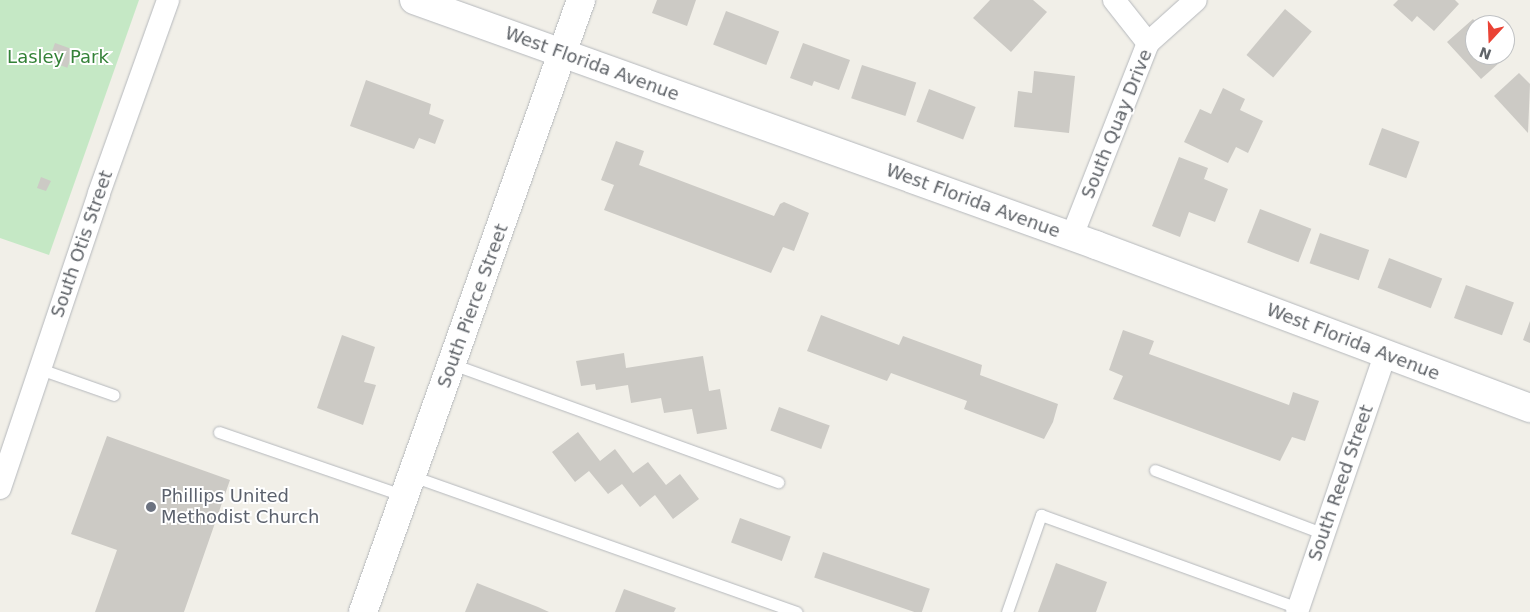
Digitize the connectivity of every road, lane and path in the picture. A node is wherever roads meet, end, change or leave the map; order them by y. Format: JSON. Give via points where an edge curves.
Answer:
{"nodes":[{"id":1,"x":168,"y":0,"type":"edge"},
{"id":2,"x":414,"y":0,"type":"edge"},
{"id":3,"x":581,"y":0,"type":"edge"},
{"id":4,"x":1114,"y":0,"type":"edge"},
{"id":5,"x":1196,"y":0,"type":"edge"},
{"id":6,"x":1148,"y":43,"type":"junction"},
{"id":7,"x":564,"y":53,"type":"junction"},
{"id":8,"x":1072,"y":236,"type":"junction"},
{"id":9,"x":1385,"y":354,"type":"junction"},
{"id":10,"x":452,"y":364,"type":"junction"},
{"id":11,"x":40,"y":369,"type":"junction"},
{"id":12,"x":114,"y":395,"type":"dead end"},
{"id":13,"x":1530,"y":408,"type":"edge"},
{"id":14,"x":220,"y":432,"type":"dead end"},
{"id":15,"x":1155,"y":470,"type":"dead end"},
{"id":16,"x":778,"y":482,"type":"dead end"},
{"id":17,"x":408,"y":486,"type":"junction"},
{"id":18,"x":0,"y":488,"type":"edge"},
{"id":19,"x":1324,"y":534,"type":"junction"},
{"id":20,"x":1297,"y":610,"type":"edge"},
{"id":21,"x":363,"y":612,"type":"edge"},
{"id":22,"x":797,"y":612,"type":"edge"},
{"id":23,"x":1007,"y":612,"type":"edge"}],
"edges":[{"from":1,"to":11,"type":"street","name":"South Otis Street"},
{"from":2,"to":7,"type":"street","name":"West Florida Avenue"},
{"from":3,"to":7,"type":"street","name":"South Pierce Street"},
{"from":4,"to":6,"type":"street"},
{"from":5,"to":6,"type":"street","name":"South Quay Drive"},
{"from":6,"to":8,"type":"street","name":"South Quay Drive"},
{"from":7,"to":8,"type":"street","name":"West Florida Avenue"},
{"from":7,"to":10,"type":"street","name":"South Pierce Street"},
{"from":8,"to":9,"type":"street","name":"West Florida Avenue"},
{"from":9,"to":13,"type":"street","name":"West Florida Avenue"},
{"from":9,"to":19,"type":"street","name":"South Reed Street"},
{"from":10,"to":16,"type":"lane"},
{"from":10,"to":17,"type":"street","name":"South Pierce Street"},
{"from":11,"to":12,"type":"lane"},
{"from":11,"to":18,"type":"street","name":"South Otis Street"},
{"from":14,"to":17,"type":"lane"},
{"from":15,"to":19,"type":"lane"},
{"from":17,"to":21,"type":"street","name":"South Pierce Street"},
{"from":17,"to":22,"type":"lane"},
{"from":19,"to":20,"type":"street","name":"South Reed Street"},
{"from":20,"to":23,"type":"lane","via":[[1041,515]]}]}
